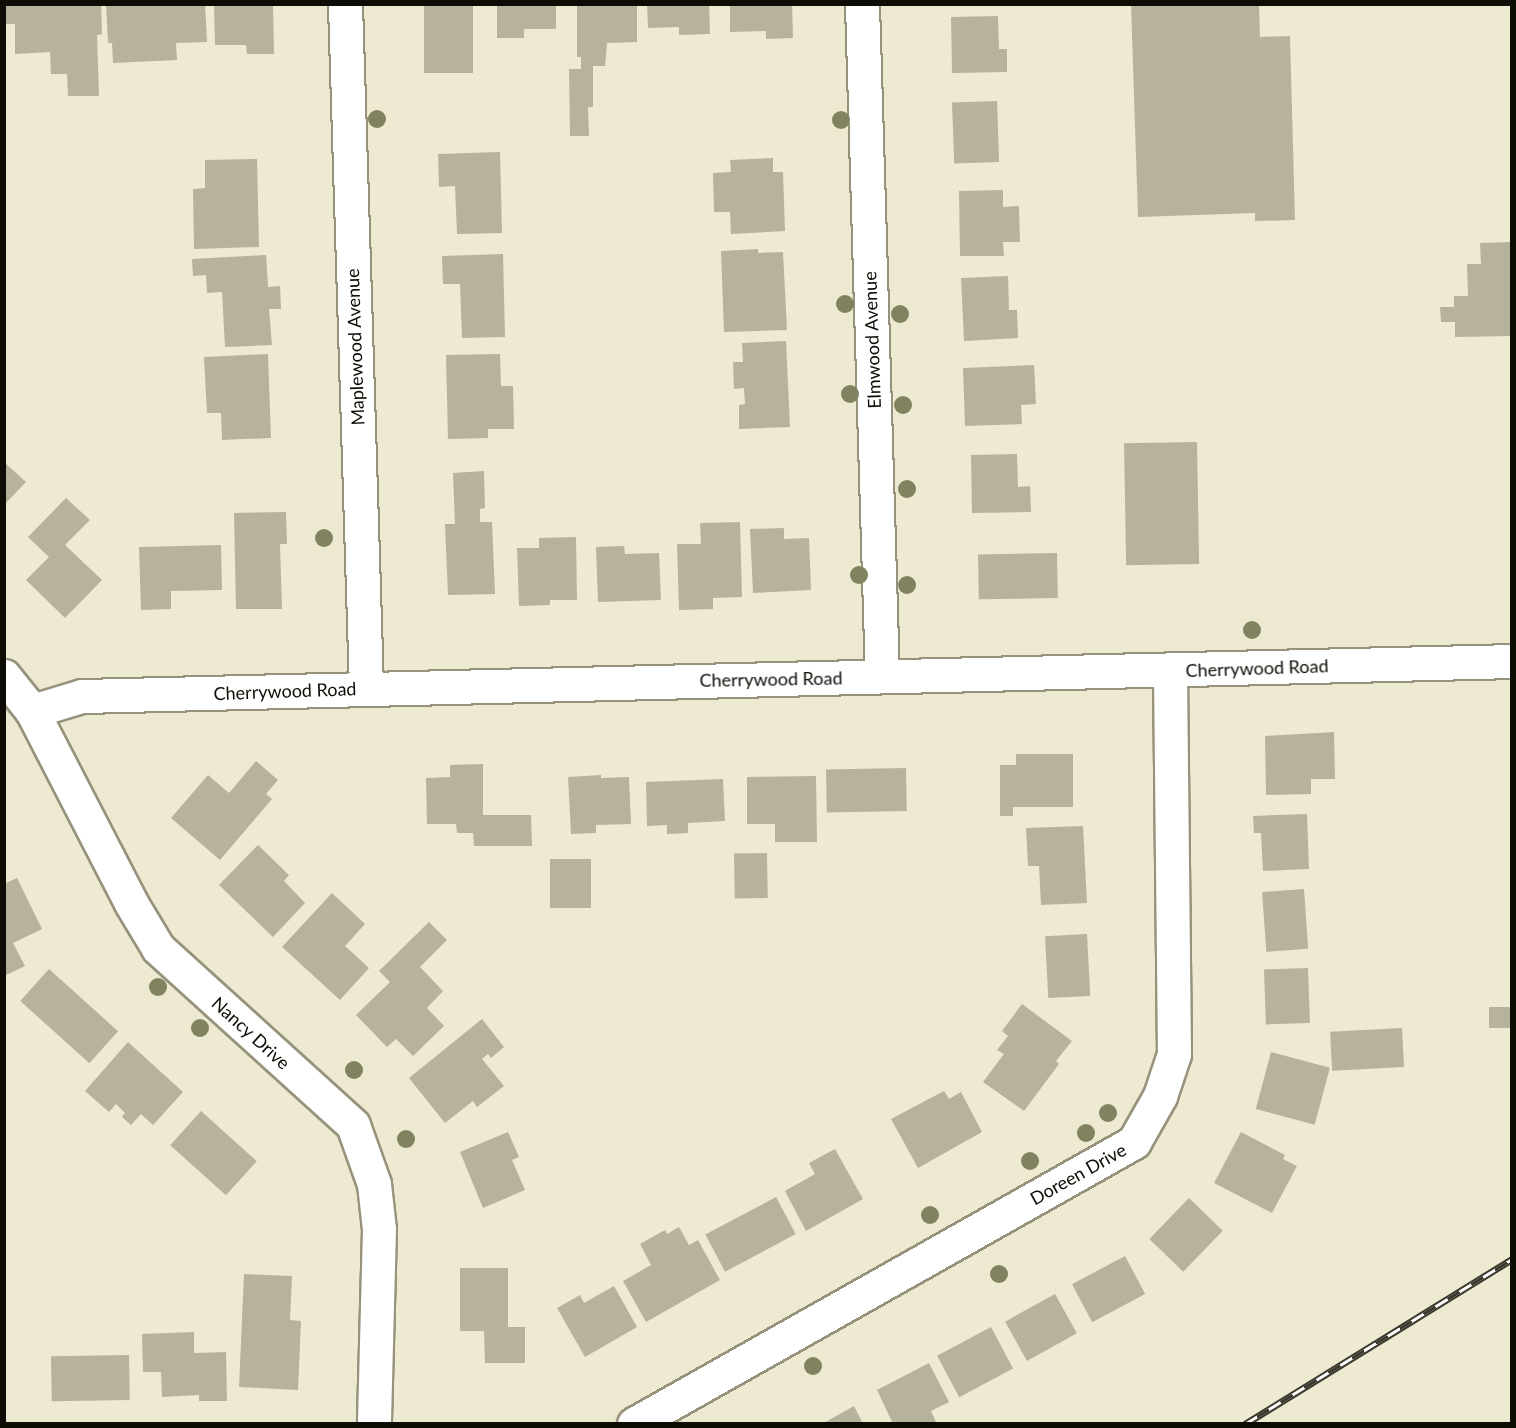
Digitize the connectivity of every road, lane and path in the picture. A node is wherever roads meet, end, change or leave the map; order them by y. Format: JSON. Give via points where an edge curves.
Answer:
{"nodes":[{"id":1,"x":345,"y":4,"type":"edge"},
{"id":2,"x":862,"y":4,"type":"edge"},
{"id":3,"x":1512,"y":661,"type":"edge"},
{"id":4,"x":1170,"y":670,"type":"junction"},
{"id":5,"x":4,"y":676,"type":"edge"},
{"id":6,"x":882,"y":676,"type":"junction"},
{"id":7,"x":366,"y":688,"type":"junction"},
{"id":8,"x":32,"y":711,"type":"junction"},
{"id":9,"x":374,"y":1424,"type":"edge"},
{"id":10,"x":634,"y":1424,"type":"edge"}],
"edges":[{"from":1,"to":7,"type":"street","name":"Maplewood Avenue"},
{"from":2,"to":6,"type":"street","name":"Elmwood Avenue"},
{"from":3,"to":4,"type":"street","name":"Cherrywood Road"},
{"from":4,"to":6,"type":"street","name":"Cherrywood Road"},
{"from":4,"to":10,"type":"street","name":"Doreen Drive","via":[[1174,1054],[1160,1096],[1134,1142]]},
{"from":5,"to":8,"type":"street","name":"Nancy Drive"},
{"from":6,"to":7,"type":"street","name":"Cherrywood Road"},
{"from":7,"to":8,"type":"street","name":"Cherrywood Road","via":[[82,696]]},
{"from":8,"to":9,"type":"street","name":"Nancy Drive","via":[[158,948],[353,1125],[374,1184],[379,1229]]}]}
